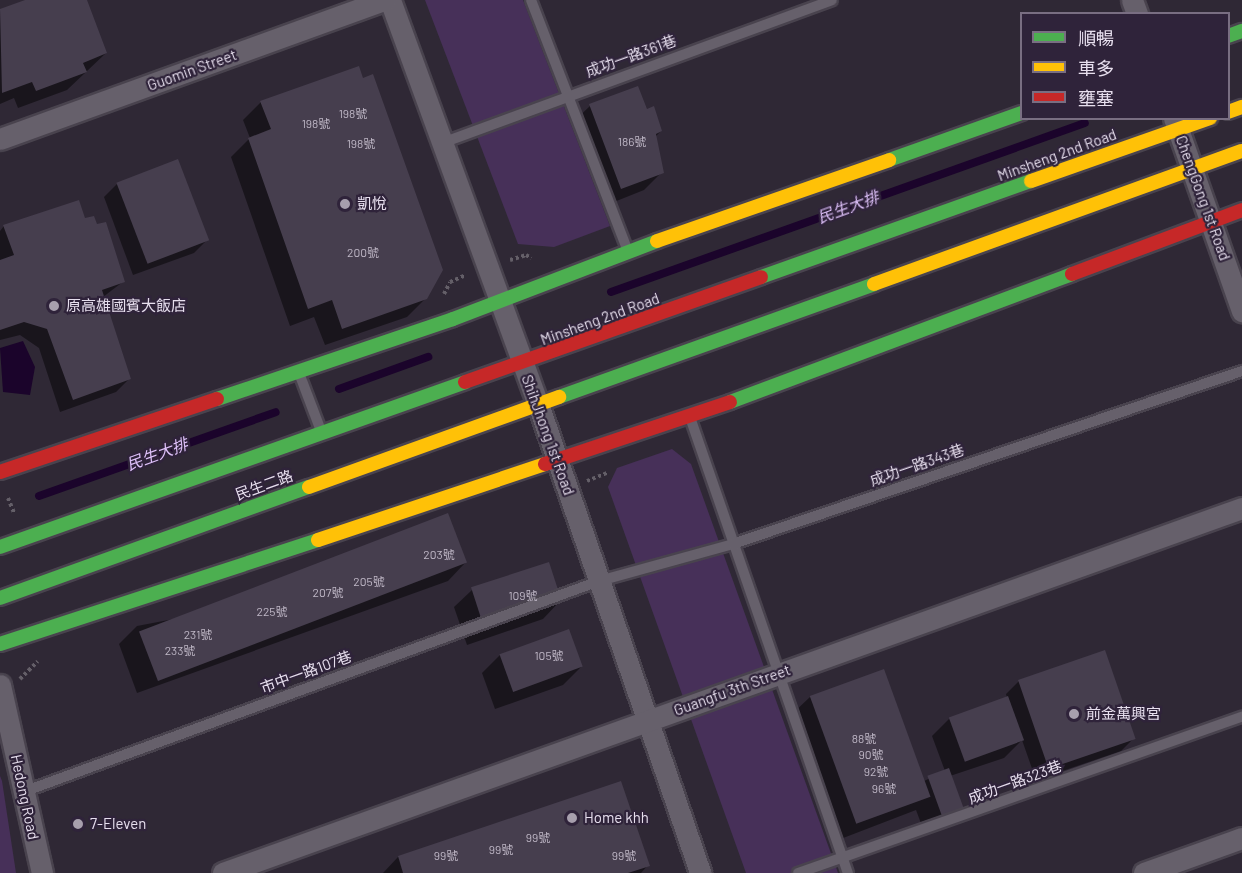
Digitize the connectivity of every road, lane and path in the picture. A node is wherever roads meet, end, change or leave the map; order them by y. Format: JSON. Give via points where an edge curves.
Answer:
{"nodes":[{"id":1,"x":385,"y":0,"type":"edge"},
{"id":2,"x":390,"y":0,"type":"edge"},
{"id":3,"x":531,"y":0,"type":"edge"},
{"id":4,"x":832,"y":0,"type":"edge"},
{"id":5,"x":567,"y":95,"type":"junction"},
{"id":6,"x":1020,"y":114,"type":"edge"},
{"id":7,"x":1198,"y":120,"type":"edge"},
{"id":8,"x":1176,"y":124,"type":"edge"},
{"id":9,"x":0,"y":139,"type":"edge"},
{"id":10,"x":442,"y":143,"type":"junction"},
{"id":11,"x":1242,"y":151,"type":"edge"},
{"id":12,"x":1193,"y":170,"type":"junction"},
{"id":13,"x":1242,"y":210,"type":"edge"},
{"id":14,"x":1211,"y":222,"type":"junction"},
{"id":15,"x":628,"y":251,"type":"junction"},
{"id":16,"x":500,"y":301,"type":"junction"},
{"id":17,"x":1242,"y":311,"type":"edge"},
{"id":18,"x":523,"y":364,"type":"junction"},
{"id":19,"x":1242,"y":370,"type":"edge"},
{"id":20,"x":299,"y":373,"type":"junction"},
{"id":21,"x":538,"y":404,"type":"junction"},
{"id":22,"x":690,"y":417,"type":"junction"},
{"id":23,"x":322,"y":434,"type":"junction"},
{"id":24,"x":557,"y":461,"type":"junction"},
{"id":25,"x":0,"y":472,"type":"edge"},
{"id":26,"x":1242,"y":508,"type":"edge"},
{"id":27,"x":733,"y":544,"type":"junction"},
{"id":28,"x":0,"y":548,"type":"edge"},
{"id":29,"x":599,"y":581,"type":"junction"},
{"id":30,"x":0,"y":598,"type":"edge"},
{"id":31,"x":0,"y":644,"type":"edge"},
{"id":32,"x":42,"y":657,"type":"dead end"},
{"id":33,"x":778,"y":674,"type":"junction"},
{"id":34,"x":2,"y":691,"type":"edge"},
{"id":35,"x":1242,"y":717,"type":"edge"},
{"id":36,"x":647,"y":721,"type":"junction"},
{"id":37,"x":23,"y":792,"type":"junction"},
{"id":38,"x":1242,"y":838,"type":"edge"},
{"id":39,"x":843,"y":860,"type":"junction"},
{"id":40,"x":42,"y":873,"type":"edge"},
{"id":41,"x":222,"y":873,"type":"edge"},
{"id":42,"x":700,"y":873,"type":"edge"},
{"id":43,"x":798,"y":873,"type":"edge"},
{"id":44,"x":848,"y":873,"type":"edge"},
{"id":45,"x":1144,"y":873,"type":"edge"}],
"edges":[{"from":1,"to":9,"type":"street","name":"Guomin Street"},
{"from":2,"to":10,"type":"street","name":"ShihJhong 1st Road"},
{"from":3,"to":5,"type":"lane"},
{"from":4,"to":5,"type":"lane","name":"成功一路361巷"},
{"from":5,"to":10,"type":"lane","name":"成功一路361巷"},
{"from":5,"to":15,"type":"lane"},
{"from":6,"to":15,"type":"main road"},
{"from":7,"to":8,"type":"main road","name":"Minsheng 2nd Road"},
{"from":8,"to":12,"type":"street","name":"ChengGong 1st Road"},
{"from":8,"to":18,"type":"main road","name":"Minsheng 2nd Road"},
{"from":10,"to":16,"type":"street","name":"ShihJhong 1st Road"},
{"from":11,"to":12,"type":"main road"},
{"from":12,"to":14,"type":"street","name":"ChengGong 1st Road"},
{"from":12,"to":21,"type":"main road"},
{"from":13,"to":14,"type":"main road"},
{"from":14,"to":17,"type":"street","name":"ChengGong 1st Road"},
{"from":14,"to":22,"type":"main road"},
{"from":15,"to":16,"type":"main road"},
{"from":16,"to":18,"type":"street","name":"ShihJhong 1st Road"},
{"from":16,"to":20,"type":"main road"},
{"from":18,"to":21,"type":"street","name":"ShihJhong 1st Road"},
{"from":18,"to":23,"type":"main road","name":"Minsheng 2nd Road"},
{"from":19,"to":27,"type":"lane","name":"成功一路343巷"},
{"from":20,"to":23,"type":"lane"},
{"from":20,"to":25,"type":"main road"},
{"from":21,"to":24,"type":"street","name":"ShihJhong 1st Road"},
{"from":21,"to":30,"type":"main road","name":"民生二路"},
{"from":22,"to":24,"type":"main road","via":[[605,441]]},
{"from":22,"to":27,"type":"lane"},
{"from":23,"to":28,"type":"main road","name":"Minsheng 2nd Road"},
{"from":24,"to":29,"type":"street","name":"ShihJhong 1st Road"},
{"from":24,"to":31,"type":"main road"},
{"from":26,"to":33,"type":"street","name":"Guangfu 3th Street"},
{"from":27,"to":29,"type":"lane","name":"成功一路343巷"},
{"from":27,"to":33,"type":"lane"},
{"from":29,"to":36,"type":"street","name":"ShihJhong 1st Road"},
{"from":29,"to":37,"type":"lane","name":"市中一路107巷"},
{"from":32,"to":34,"type":"path"},
{"from":33,"to":36,"type":"street","name":"Guangfu 3th Street"},
{"from":33,"to":39,"type":"lane"},
{"from":34,"to":37,"type":"street","name":"Hedong Road"},
{"from":35,"to":39,"type":"lane","name":"成功一路323巷"},
{"from":36,"to":41,"type":"street","name":"Guangfu 3th Street"},
{"from":36,"to":42,"type":"street","name":"ShihJhong 1st Road"},
{"from":37,"to":40,"type":"street","name":"Hedong Road"},
{"from":38,"to":45,"type":"street"},
{"from":39,"to":43,"type":"lane","name":"成功一路323巷"},
{"from":39,"to":44,"type":"lane"}]}
